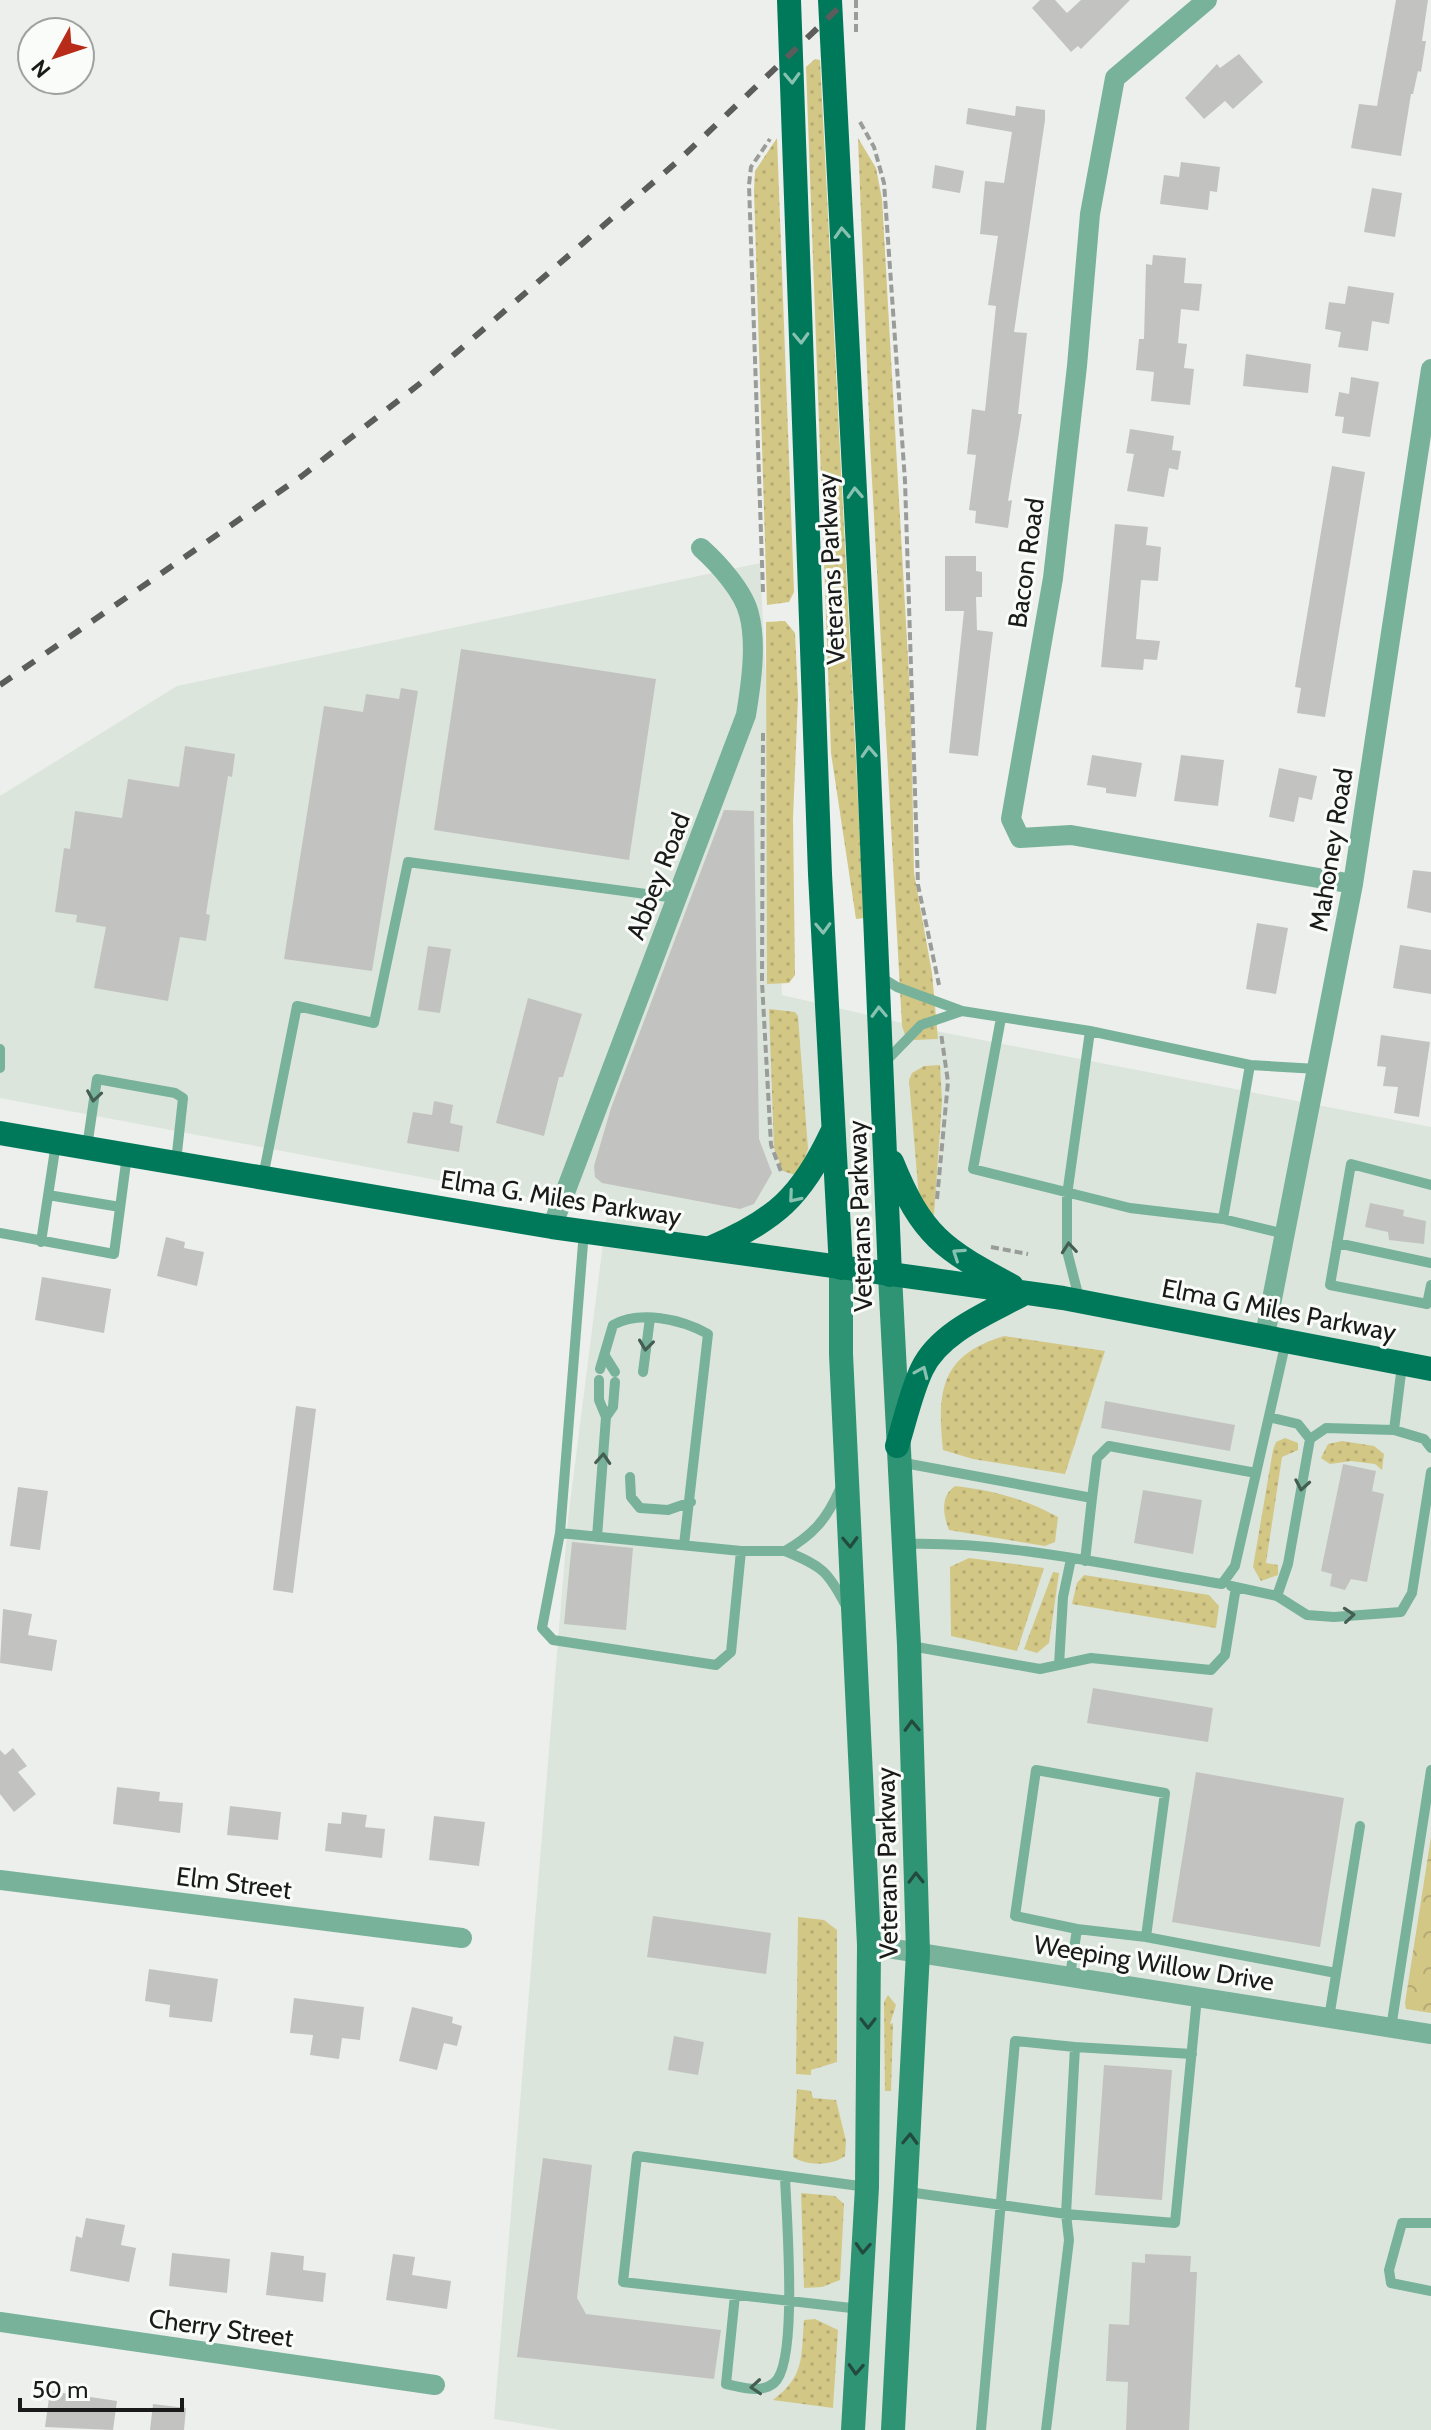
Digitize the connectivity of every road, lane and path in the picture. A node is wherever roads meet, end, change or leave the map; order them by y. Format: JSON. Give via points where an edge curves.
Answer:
{"nodes":[{"id":1,"x":789,"y":0,"type":"edge"},
{"id":2,"x":830,"y":0,"type":"edge"},
{"id":3,"x":856,"y":0,"type":"edge"},
{"id":4,"x":1207,"y":0,"type":"edge"},
{"id":5,"x":856,"y":45,"type":"dead end"},
{"id":6,"x":859,"y":111,"type":"dead end"},
{"id":7,"x":1431,"y":369,"type":"edge"},
{"id":8,"x":701,"y":548,"type":"dead end"},
{"id":9,"x":1353,"y":884,"type":"junction"},
{"id":10,"x":676,"y":898,"type":"junction"},
{"id":11,"x":878,"y":975,"type":"junction"},
{"id":12,"x":942,"y":1002,"type":"junction"},
{"id":13,"x":962,"y":1011,"type":"junction"},
{"id":14,"x":942,"y":1018,"type":"junction"},
{"id":15,"x":1001,"y":1018,"type":"junction"},
{"id":16,"x":1090,"y":1031,"type":"junction"},
{"id":17,"x":0,"y":1049,"type":"edge"},
{"id":18,"x":1250,"y":1065,"type":"junction"},
{"id":19,"x":882,"y":1066,"type":"junction"},
{"id":20,"x":0,"y":1068,"type":"edge"},
{"id":21,"x":1317,"y":1069,"type":"junction"},
{"id":22,"x":833,"y":1130,"type":"junction"},
{"id":23,"x":0,"y":1133,"type":"edge"},
{"id":24,"x":56,"y":1143,"type":"junction"},
{"id":25,"x":885,"y":1146,"type":"junction"},
{"id":26,"x":87,"y":1147,"type":"junction"},
{"id":27,"x":127,"y":1155,"type":"junction"},
{"id":28,"x":176,"y":1162,"type":"junction"},
{"id":29,"x":263,"y":1177,"type":"junction"},
{"id":30,"x":1431,"y":1185,"type":"edge"},
{"id":31,"x":48,"y":1195,"type":"junction"},
{"id":32,"x":1067,"y":1195,"type":"junction"},
{"id":33,"x":937,"y":1205,"type":"dead end"},
{"id":34,"x":120,"y":1207,"type":"junction"},
{"id":35,"x":1223,"y":1219,"type":"junction"},
{"id":36,"x":552,"y":1227,"type":"junction"},
{"id":37,"x":584,"y":1231,"type":"junction"},
{"id":38,"x":0,"y":1233,"type":"edge"},
{"id":39,"x":1285,"y":1234,"type":"junction"},
{"id":40,"x":41,"y":1242,"type":"junction"},
{"id":41,"x":1337,"y":1243,"type":"junction"},
{"id":42,"x":983,"y":1246,"type":"dead end"},
{"id":43,"x":708,"y":1249,"type":"junction"},
{"id":44,"x":1028,"y":1254,"type":"dead end"},
{"id":45,"x":1431,"y":1263,"type":"edge"},
{"id":46,"x":841,"y":1268,"type":"junction"},
{"id":47,"x":890,"y":1275,"type":"junction"},
{"id":48,"x":1431,"y":1285,"type":"edge"},
{"id":49,"x":1025,"y":1293,"type":"junction"},
{"id":50,"x":1080,"y":1301,"type":"junction"},
{"id":51,"x":1115,"y":1308,"type":"joint"},
{"id":52,"x":650,"y":1318,"type":"junction"},
{"id":53,"x":1276,"y":1338,"type":"junction"},
{"id":54,"x":605,"y":1356,"type":"junction"},
{"id":55,"x":1403,"y":1363,"type":"junction"},
{"id":56,"x":1431,"y":1369,"type":"edge"},
{"id":57,"x":643,"y":1372,"type":"dead end"},
{"id":58,"x":606,"y":1417,"type":"junction"},
{"id":59,"x":1269,"y":1417,"type":"junction"},
{"id":60,"x":1394,"y":1430,"type":"junction"},
{"id":61,"x":1310,"y":1439,"type":"junction"},
{"id":62,"x":1431,"y":1448,"type":"edge"},
{"id":63,"x":897,"y":1454,"type":"junction"},
{"id":64,"x":847,"y":1464,"type":"junction"},
{"id":65,"x":1431,"y":1472,"type":"edge"},
{"id":66,"x":1256,"y":1473,"type":"junction"},
{"id":67,"x":630,"y":1477,"type":"dead end"},
{"id":68,"x":1092,"y":1498,"type":"junction"},
{"id":69,"x":691,"y":1502,"type":"junction"},
{"id":70,"x":560,"y":1533,"type":"junction"},
{"id":71,"x":597,"y":1537,"type":"junction"},
{"id":72,"x":904,"y":1544,"type":"junction"},
{"id":73,"x":684,"y":1545,"type":"junction"},
{"id":74,"x":741,"y":1551,"type":"junction"},
{"id":75,"x":785,"y":1551,"type":"junction"},
{"id":76,"x":1071,"y":1559,"type":"junction"},
{"id":77,"x":1085,"y":1561,"type":"junction"},
{"id":78,"x":1222,"y":1584,"type":"junction"},
{"id":79,"x":1236,"y":1587,"type":"junction"},
{"id":80,"x":1277,"y":1596,"type":"junction"},
{"id":81,"x":854,"y":1622,"type":"junction"},
{"id":82,"x":909,"y":1645,"type":"junction"},
{"id":83,"x":1059,"y":1665,"type":"junction"},
{"id":84,"x":1431,"y":1770,"type":"edge"},
{"id":85,"x":1360,"y":1826,"type":"dead end"},
{"id":86,"x":0,"y":1880,"type":"edge"},
{"id":87,"x":1077,"y":1929,"type":"junction"},
{"id":88,"x":1146,"y":1937,"type":"junction"},
{"id":89,"x":462,"y":1938,"type":"dead end"},
{"id":90,"x":869,"y":1945,"type":"junction"},
{"id":91,"x":918,"y":1952,"type":"junction"},
{"id":92,"x":1336,"y":1973,"type":"junction"},
{"id":93,"x":1070,"y":1976,"type":"junction"},
{"id":94,"x":1197,"y":1997,"type":"junction"},
{"id":95,"x":1329,"y":2018,"type":"junction"},
{"id":96,"x":1391,"y":2028,"type":"junction"},
{"id":97,"x":1431,"y":2034,"type":"edge"},
{"id":98,"x":1075,"y":2047,"type":"junction"},
{"id":99,"x":1192,"y":2054,"type":"junction"},
{"id":100,"x":785,"y":2176,"type":"junction"},
{"id":101,"x":867,"y":2187,"type":"junction"},
{"id":102,"x":908,"y":2192,"type":"junction"},
{"id":103,"x":1001,"y":2204,"type":"junction"},
{"id":104,"x":1066,"y":2214,"type":"junction"},
{"id":105,"x":1431,"y":2223,"type":"edge"},
{"id":106,"x":1431,"y":2291,"type":"edge"},
{"id":107,"x":735,"y":2295,"type":"junction"},
{"id":108,"x":788,"y":2301,"type":"junction"},
{"id":109,"x":860,"y":2309,"type":"junction"},
{"id":110,"x":0,"y":2322,"type":"edge"},
{"id":111,"x":435,"y":2385,"type":"dead end"},
{"id":112,"x":853,"y":2430,"type":"edge"},
{"id":113,"x":893,"y":2430,"type":"edge"},
{"id":114,"x":981,"y":2430,"type":"edge"},
{"id":115,"x":1046,"y":2430,"type":"edge"}],
"edges":[{"from":1,"to":22,"type":"main road","name":"Veterans Parkway","one_way":true},
{"from":11,"to":2,"type":"main road","name":"Veterans Parkway","one_way":true},
{"from":3,"to":5,"type":"path"},
{"from":4,"to":9,"type":"street","name":"Bacon Road","via":[[1115,78],[1090,214],[1053,578],[1011,819],[1020,838],[1071,835]]},
{"from":6,"to":12,"type":"path","via":[[884,183],[905,481],[918,885]]},
{"from":7,"to":9,"type":"street","name":"Mahoney Road"},
{"from":8,"to":10,"type":"street","name":"Abbey Road","via":[[749,612],[749,697],[738,742]]},
{"from":9,"to":21,"type":"street","name":"Mahoney Road"},
{"from":10,"to":29,"type":"lane","via":[[408,862],[374,1023],[297,1006]]},
{"from":10,"to":36,"type":"street","name":"Abbey Road"},
{"from":11,"to":12,"type":"lane"},
{"from":19,"to":11,"type":"main road","name":"Veterans Parkway","one_way":true},
{"from":12,"to":13,"type":"lane"},
{"from":13,"to":14,"type":"lane"},
{"from":13,"to":15,"type":"lane"},
{"from":14,"to":19,"type":"lane","via":[[921,1025]]},
{"from":14,"to":33,"type":"path","via":[[948,1082]]},
{"from":15,"to":16,"type":"lane"},
{"from":15,"to":32,"type":"lane","via":[[973,1169]]},
{"from":16,"to":18,"type":"lane"},
{"from":16,"to":32,"type":"lane"},
{"from":17,"to":20,"type":"lane"},
{"from":18,"to":21,"type":"lane"},
{"from":18,"to":35,"type":"lane"},
{"from":19,"to":25,"type":"main road","name":"Veterans Parkway"},
{"from":21,"to":39,"type":"street","name":"Mahoney Road"},
{"from":22,"to":43,"type":"main road","one_way":true,"via":[[816,1167],[784,1208],[743,1235]]},
{"from":22,"to":46,"type":"main road","name":"Veterans Parkway"},
{"from":23,"to":24,"type":"main road","name":"Elma G. Miles Parkway"},
{"from":24,"to":26,"type":"main road","name":"Elma G. Miles Parkway"},
{"from":24,"to":31,"type":"lane"},
{"from":25,"to":47,"type":"main road","name":"Veterans Parkway"},
{"from":49,"to":25,"type":"main road","one_way":true,"via":[[963,1258],[923,1225]]},
{"from":26,"to":27,"type":"main road","name":"Elma G. Miles Parkway"},
{"from":28,"to":26,"type":"lane","one_way":true,"via":[[183,1098],[97,1079]]},
{"from":27,"to":28,"type":"main road","name":"Elma G. Miles Parkway"},
{"from":27,"to":34,"type":"lane"},
{"from":28,"to":29,"type":"main road","name":"Elma G. Miles Parkway"},
{"from":29,"to":36,"type":"main road","name":"Elma G. Miles Parkway"},
{"from":30,"to":41,"type":"lane","via":[[1351,1164]]},
{"from":31,"to":34,"type":"lane"},
{"from":31,"to":40,"type":"lane"},
{"from":32,"to":35,"type":"lane"},
{"from":50,"to":32,"type":"lane","one_way":true,"via":[[1067,1251]]},
{"from":34,"to":40,"type":"lane","via":[[114,1254]]},
{"from":35,"to":39,"type":"lane"},
{"from":36,"to":37,"type":"main road","name":"Elma G. Miles Parkway"},
{"from":37,"to":43,"type":"main road","name":"Elma G. Miles Parkway"},
{"from":37,"to":70,"type":"lane"},
{"from":38,"to":40,"type":"lane"},
{"from":39,"to":53,"type":"street","name":"Mahoney Road"},
{"from":41,"to":45,"type":"lane"},
{"from":41,"to":48,"type":"lane","via":[[1330,1285],[1427,1304]]},
{"from":42,"to":44,"type":"path"},
{"from":43,"to":46,"type":"main road","name":"Elma G. Miles Parkway"},
{"from":46,"to":47,"type":"main road","name":"Elma G. Miles Parkway"},
{"from":46,"to":64,"type":"main road","name":"Veterans Parkway"},
{"from":47,"to":49,"type":"main road","name":"Elma G. Miles Parkway"},
{"from":47,"to":63,"type":"main road","name":"Veterans Parkway"},
{"from":49,"to":50,"type":"main road","name":"Elma G. Miles Parkway"},
{"from":63,"to":49,"type":"main road","one_way":true,"via":[[922,1367],[939,1345]]},
{"from":50,"to":51,"type":"main road","name":"Elma G. Miles Parkway"},
{"from":51,"to":53,"type":"main road","name":"Elma G Miles Parkway"},
{"from":52,"to":54,"type":"lane","via":[[630,1316],[613,1325]]},
{"from":52,"to":57,"type":"lane","one_way":true},
{"from":52,"to":69,"type":"lane","via":[[690,1324],[708,1334]]},
{"from":53,"to":55,"type":"main road","name":"Elma G Miles Parkway"},
{"from":53,"to":59,"type":"lane"},
{"from":54,"to":58,"type":"lane","via":[[599,1400]]},
{"from":54,"to":58,"type":"lane","via":[[615,1377],[613,1407]]},
{"from":55,"to":56,"type":"main road","name":"Elma G Miles Parkway"},
{"from":55,"to":60,"type":"lane"},
{"from":71,"to":58,"type":"lane","one_way":true},
{"from":59,"to":61,"type":"lane","via":[[1298,1424]]},
{"from":59,"to":66,"type":"lane"},
{"from":60,"to":61,"type":"lane","via":[[1326,1428]]},
{"from":60,"to":62,"type":"lane","via":[[1424,1439]]},
{"from":61,"to":80,"type":"lane","one_way":true,"via":[[1288,1564]]},
{"from":63,"to":68,"type":"lane"},
{"from":63,"to":72,"type":"main road","name":"Veterans Parkway"},
{"from":64,"to":75,"type":"lane","via":[[828,1517],[809,1538]]},
{"from":64,"to":81,"type":"main road","name":"Veterans Parkway","one_way":true},
{"from":80,"to":65,"type":"lane","one_way":true,"via":[[1307,1615],[1401,1612],[1412,1593]]},
{"from":66,"to":68,"type":"lane","via":[[1109,1446],[1097,1458]]},
{"from":66,"to":78,"type":"lane","via":[[1235,1566]]},
{"from":67,"to":69,"type":"lane","via":[[631,1497],[640,1508],[668,1510]]},
{"from":68,"to":77,"type":"lane"},
{"from":69,"to":73,"type":"lane"},
{"from":70,"to":71,"type":"lane"},
{"from":70,"to":74,"type":"lane","via":[[542,1628],[553,1640],[716,1665],[731,1652]]},
{"from":71,"to":73,"type":"lane"},
{"from":72,"to":76,"type":"lane","via":[[938,1543]]},
{"from":72,"to":82,"type":"main road","name":"Veterans Parkway"},
{"from":73,"to":74,"type":"lane"},
{"from":74,"to":75,"type":"lane"},
{"from":75,"to":81,"type":"lane","via":[[818,1564],[831,1577]]},
{"from":76,"to":77,"type":"lane"},
{"from":76,"to":83,"type":"lane"},
{"from":77,"to":78,"type":"lane"},
{"from":78,"to":79,"type":"lane"},
{"from":79,"to":80,"type":"lane"},
{"from":79,"to":83,"type":"lane","via":[[1225,1655],[1211,1670],[1091,1658]]},
{"from":81,"to":90,"type":"main road","name":"Veterans Parkway"},
{"from":82,"to":83,"type":"lane","via":[[1040,1669]]},
{"from":91,"to":82,"type":"main road","name":"Veterans Parkway","one_way":true},
{"from":84,"to":96,"type":"lane"},
{"from":85,"to":92,"type":"lane"},
{"from":86,"to":89,"type":"street","name":"Elm Street"},
{"from":87,"to":88,"type":"lane"},
{"from":87,"to":88,"type":"lane","via":[[1015,1916],[1036,1770],[1165,1793]]},
{"from":87,"to":93,"type":"lane"},
{"from":88,"to":92,"type":"lane"},
{"from":90,"to":91,"type":"street","name":"Weeping Willow Drive"},
{"from":90,"to":101,"type":"main road","name":"Veterans Parkway","one_way":true},
{"from":91,"to":93,"type":"street","name":"Weeping Willow Drive"},
{"from":102,"to":91,"type":"main road","name":"Veterans Parkway","one_way":true},
{"from":92,"to":95,"type":"lane"},
{"from":93,"to":94,"type":"street","name":"Weeping Willow Drive"},
{"from":94,"to":95,"type":"street","name":"Weeping Willow Drive"},
{"from":94,"to":99,"type":"lane"},
{"from":95,"to":96,"type":"street","name":"Weeping Willow Drive"},
{"from":96,"to":97,"type":"street","name":"Weeping Willow Drive"},
{"from":98,"to":99,"type":"lane"},
{"from":98,"to":103,"type":"lane","via":[[1015,2041]]},
{"from":98,"to":104,"type":"lane"},
{"from":99,"to":104,"type":"lane","via":[[1175,2223]]},
{"from":100,"to":101,"type":"lane"},
{"from":100,"to":107,"type":"lane","via":[[637,2156],[623,2282]]},
{"from":100,"to":108,"type":"lane"},
{"from":101,"to":109,"type":"main road","name":"Veterans Parkway","one_way":true},
{"from":102,"to":103,"type":"lane"},
{"from":102,"to":113,"type":"main road","name":"Veterans Parkway"},
{"from":103,"to":104,"type":"lane"},
{"from":103,"to":114,"type":"lane"},
{"from":104,"to":115,"type":"lane","via":[[1069,2240]]},
{"from":105,"to":106,"type":"lane","via":[[1402,2223],[1389,2270],[1391,2283]]},
{"from":107,"to":108,"type":"lane"},
{"from":108,"to":107,"type":"lane","one_way":true,"via":[[791,2334],[784,2371],[773,2385],[748,2389],[726,2384]]},
{"from":108,"to":109,"type":"lane"},
{"from":109,"to":112,"type":"main road","name":"Veterans Parkway","one_way":true},
{"from":110,"to":111,"type":"street","name":"Cherry Street"}]}
